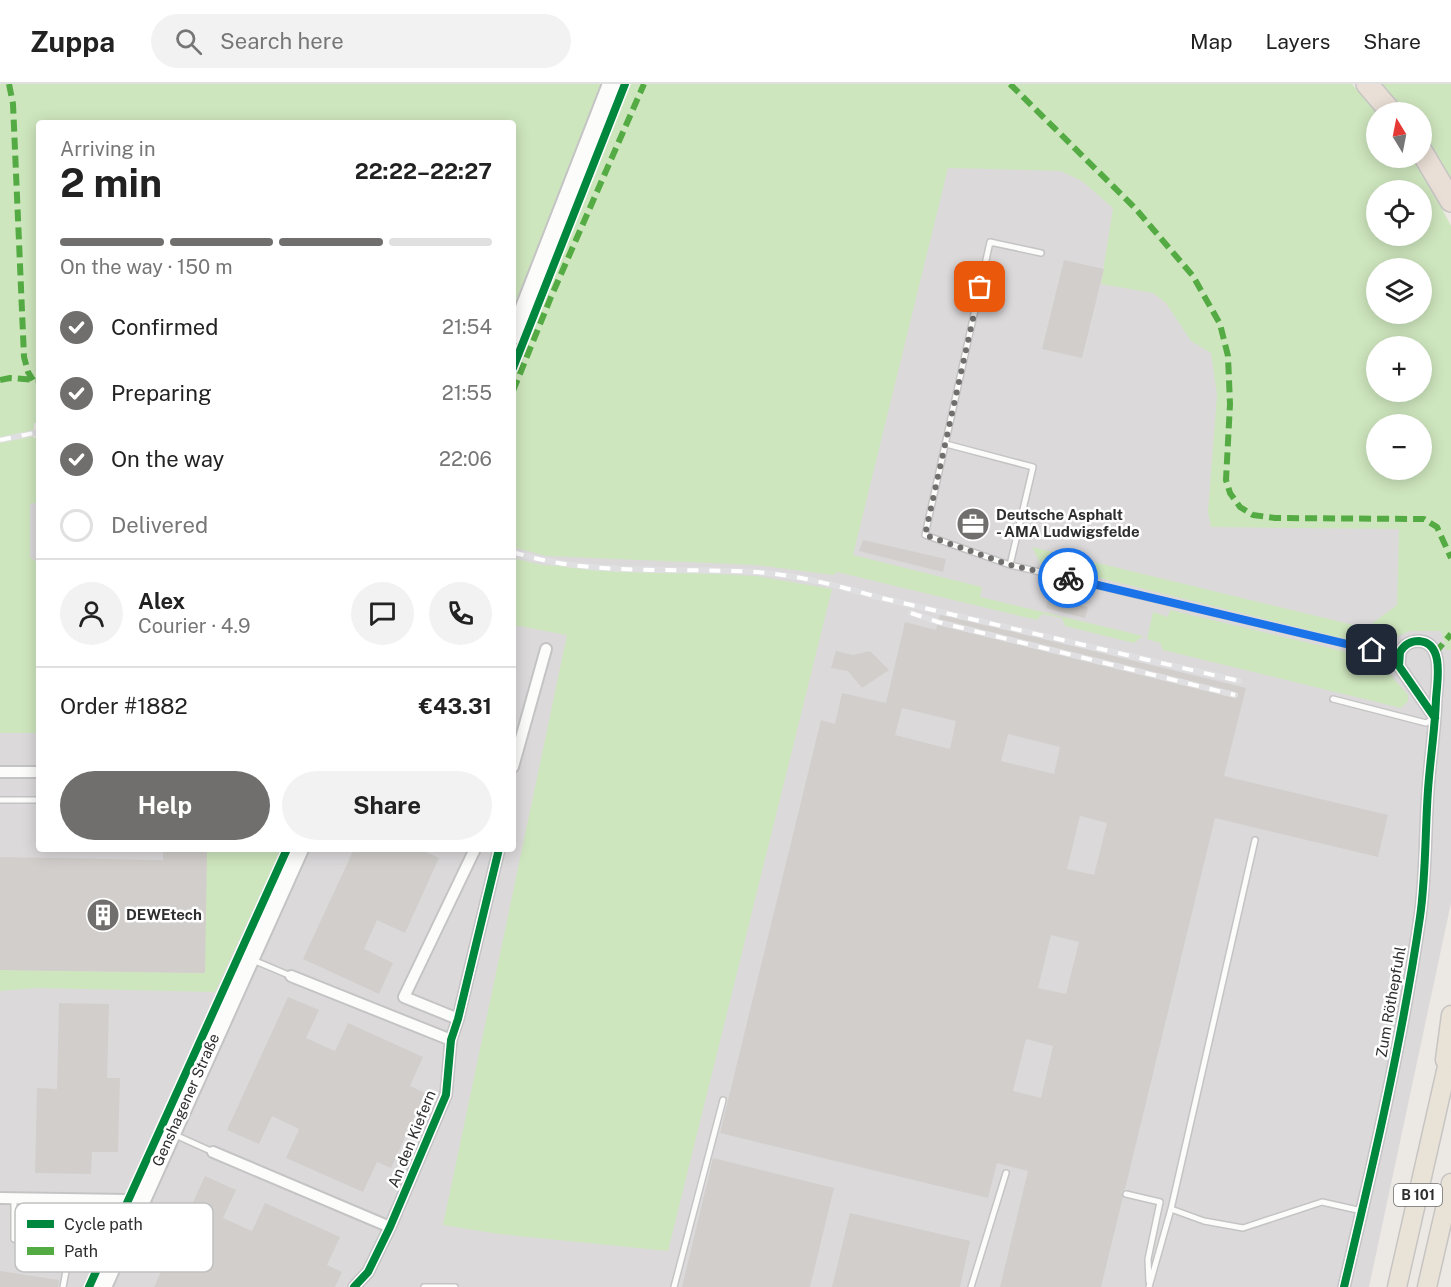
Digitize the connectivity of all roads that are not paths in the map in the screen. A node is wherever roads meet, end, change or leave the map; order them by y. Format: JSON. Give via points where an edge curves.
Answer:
{"nodes":[{"id":1,"x":611,"y":84,"type":"edge"},
{"id":2,"x":1367,"y":84,"type":"edge"},
{"id":3,"x":1382,"y":102,"type":"edge"},
{"id":4,"x":1431,"y":168,"type":"edge"},
{"id":5,"x":1451,"y":201,"type":"edge"},
{"id":6,"x":1041,"y":253,"type":"dead end"},
{"id":7,"x":516,"y":328,"type":"edge"},
{"id":8,"x":946,"y":444,"type":"junction"},
{"id":9,"x":1010,"y":565,"type":"junction"},
{"id":10,"x":546,"y":650,"type":"dead end"},
{"id":11,"x":1372,"y":650,"type":"joint"},
{"id":12,"x":1398,"y":656,"type":"junction"},
{"id":13,"x":1437,"y":677,"type":"junction"},
{"id":14,"x":1410,"y":684,"type":"junction"},
{"id":15,"x":1333,"y":699,"type":"dead end"},
{"id":16,"x":1435,"y":718,"type":"junction"},
{"id":17,"x":516,"y":756,"type":"edge"},
{"id":18,"x":0,"y":772,"type":"edge"},
{"id":19,"x":36,"y":772,"type":"edge"},
{"id":20,"x":0,"y":800,"type":"edge"},
{"id":21,"x":36,"y":800,"type":"edge"},
{"id":22,"x":1255,"y":840,"type":"dead end"},
{"id":23,"x":299,"y":852,"type":"edge"},
{"id":24,"x":474,"y":852,"type":"edge"},
{"id":25,"x":497,"y":852,"type":"edge"},
{"id":26,"x":250,"y":958,"type":"junction"},
{"id":27,"x":291,"y":976,"type":"joint"},
{"id":28,"x":1451,"y":1015,"type":"edge"},
{"id":29,"x":458,"y":1019,"type":"junction"},
{"id":30,"x":450,"y":1040,"type":"junction"},
{"id":31,"x":1451,"y":1049,"type":"edge"},
{"id":32,"x":723,"y":1100,"type":"dead end"},
{"id":33,"x":1439,"y":1104,"type":"junction"},
{"id":34,"x":171,"y":1133,"type":"junction"},
{"id":35,"x":213,"y":1152,"type":"joint"},
{"id":36,"x":1006,"y":1173,"type":"dead end"},
{"id":37,"x":1451,"y":1183,"type":"edge"},
{"id":38,"x":1126,"y":1194,"type":"dead end"},
{"id":39,"x":0,"y":1198,"type":"edge"},
{"id":40,"x":14,"y":1198,"type":"junction"},
{"id":41,"x":140,"y":1203,"type":"joint"},
{"id":42,"x":1172,"y":1209,"type":"junction"},
{"id":43,"x":1362,"y":1211,"type":"junction"},
{"id":44,"x":390,"y":1227,"type":"junction"},
{"id":45,"x":15,"y":1239,"type":"edge"},
{"id":46,"x":66,"y":1272,"type":"edge"},
{"id":47,"x":110,"y":1272,"type":"edge"},
{"id":48,"x":63,"y":1287,"type":"edge"},
{"id":49,"x":103,"y":1287,"type":"edge"},
{"id":50,"x":354,"y":1287,"type":"edge"},
{"id":51,"x":424,"y":1287,"type":"edge"},
{"id":52,"x":455,"y":1287,"type":"edge"},
{"id":53,"x":674,"y":1287,"type":"edge"},
{"id":54,"x":971,"y":1287,"type":"edge"},
{"id":55,"x":1149,"y":1287,"type":"edge"},
{"id":56,"x":1344,"y":1287,"type":"edge"},
{"id":57,"x":1397,"y":1287,"type":"edge"},
{"id":58,"x":1427,"y":1287,"type":"edge"}],
"edges":[{"from":1,"to":7,"type":"main road"},
{"from":2,"to":3,"type":"highway"},
{"from":4,"to":5,"type":"highway"},
{"from":6,"to":8,"type":"lane","via":[[990,242]]},
{"from":8,"to":9,"type":"lane","via":[[925,535]]},
{"from":8,"to":9,"type":"lane","via":[[1033,467]]},
{"from":9,"to":11,"type":"lane"},
{"from":10,"to":17,"type":"street"},
{"from":11,"to":12,"type":"street"},
{"from":12,"to":13,"type":"street","name":"Zum Röthepfuhl","via":[[1411,642],[1425,643],[1435,653]]},
{"from":12,"to":14,"type":"street","via":[[1400,670]]},
{"from":13,"to":14,"type":"street","via":[[1428,690],[1420,691]]},
{"from":13,"to":16,"type":"street","name":"Zum Röthepfuhl"},
{"from":14,"to":16,"type":"street"},
{"from":15,"to":16,"type":"lane","via":[[1426,723]]},
{"from":16,"to":43,"type":"street","name":"Zum Röthepfuhl","via":[[1421,915]]},
{"from":18,"to":19,"type":"street"},
{"from":20,"to":21,"type":"lane"},
{"from":22,"to":42,"type":"lane"},
{"from":23,"to":26,"type":"main road","name":"Genshagener Straße"},
{"from":24,"to":29,"type":"street","via":[[404,997]]},
{"from":25,"to":29,"type":"street","name":"An den Kiefern"},
{"from":26,"to":27,"type":"lane"},
{"from":26,"to":34,"type":"main road","name":"Genshagener Straße"},
{"from":27,"to":30,"type":"street"},
{"from":28,"to":33,"type":"highway","number":"B 101"},
{"from":29,"to":30,"type":"street","name":"An den Kiefern"},
{"from":30,"to":44,"type":"street","name":"An den Kiefern","via":[[446,1095]]},
{"from":31,"to":33,"type":"highway","number":"B 101"},
{"from":32,"to":53,"type":"lane"},
{"from":33,"to":57,"type":"highway","number":"B 101"},
{"from":34,"to":35,"type":"lane"},
{"from":34,"to":41,"type":"main road","name":"Genshagener Straße"},
{"from":35,"to":44,"type":"street"},
{"from":36,"to":54,"type":"lane"},
{"from":37,"to":58,"type":"highway","number":"B 101"},
{"from":38,"to":55,"type":"lane","via":[[1160,1202],[1148,1259]]},
{"from":39,"to":40,"type":"street"},
{"from":40,"to":41,"type":"street"},
{"from":40,"to":45,"type":"lane"},
{"from":42,"to":43,"type":"lane","via":[[1204,1221],[1243,1228],[1322,1202]]},
{"from":42,"to":55,"type":"lane"},
{"from":43,"to":56,"type":"street","name":"Zum Röthepfuhl"},
{"from":44,"to":50,"type":"street","name":"An den Kiefern","via":[[368,1272]]},
{"from":46,"to":48,"type":"lane"},
{"from":47,"to":49,"type":"main road","name":"Genshagener Straße"},
{"from":51,"to":52,"type":"lane"}]}
